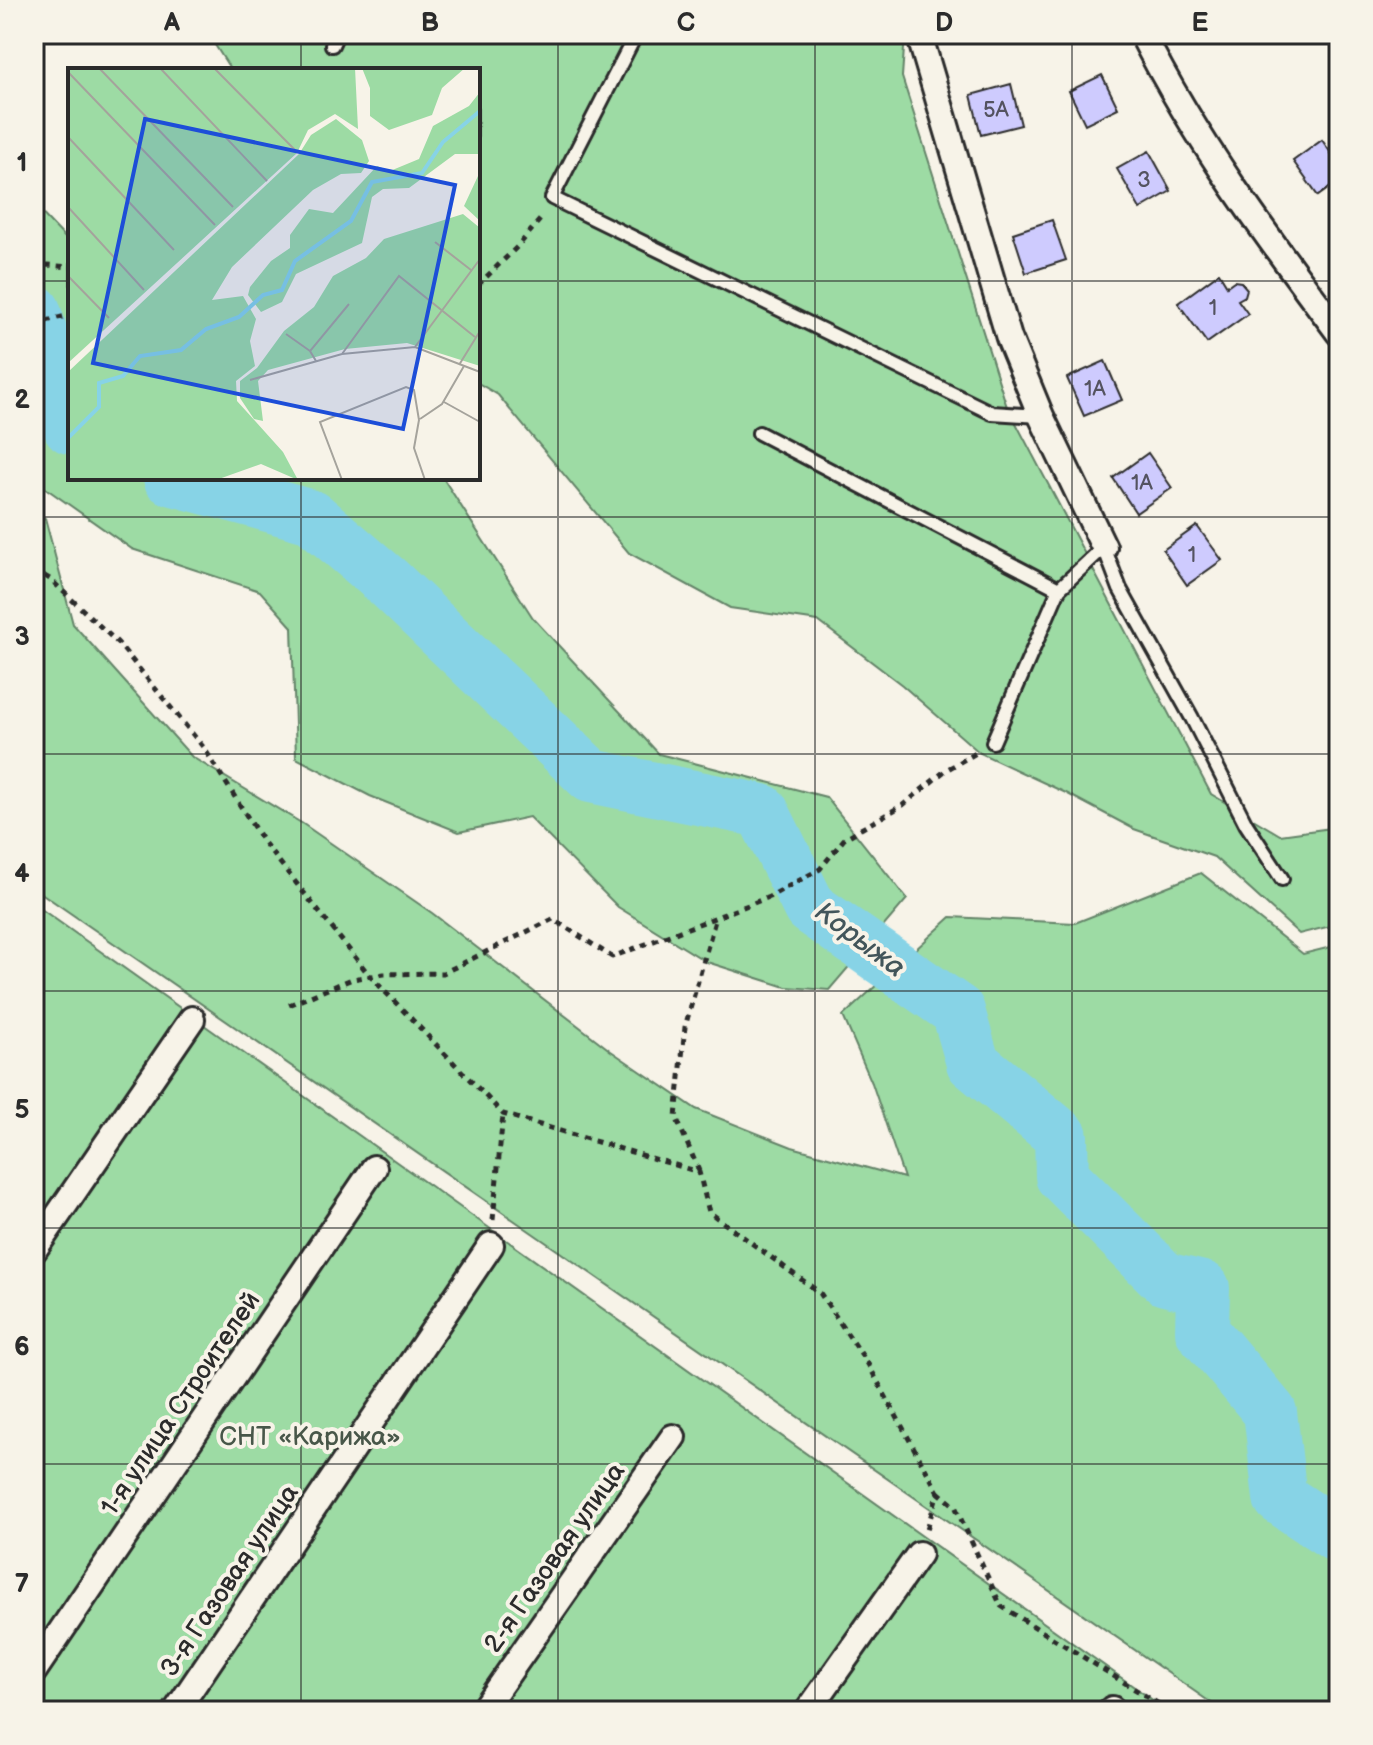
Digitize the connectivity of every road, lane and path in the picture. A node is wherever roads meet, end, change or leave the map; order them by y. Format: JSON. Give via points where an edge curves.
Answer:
{"nodes":[{"id":1,"x":636,"y":34,"type":"edge"},
{"id":2,"x":919,"y":34,"type":"edge"},
{"id":3,"x":1142,"y":34,"type":"edge"},
{"id":4,"x":538,"y":223,"type":"dead end"},
{"id":5,"x":68,"y":267,"type":"edge"},
{"id":6,"x":34,"y":268,"type":"edge"},
{"id":7,"x":480,"y":283,"type":"edge"},
{"id":8,"x":68,"y":316,"type":"edge"},
{"id":9,"x":34,"y":324,"type":"edge"},
{"id":10,"x":1339,"y":333,"type":"edge"},
{"id":11,"x":1041,"y":416,"type":"junction"},
{"id":12,"x":759,"y":433,"type":"dead end"},
{"id":13,"x":1104,"y":547,"type":"junction"},
{"id":14,"x":34,"y":570,"type":"edge"},
{"id":15,"x":1059,"y":589,"type":"junction"},
{"id":16,"x":993,"y":742,"type":"joint"},
{"id":17,"x":1282,"y":879,"type":"dead end"},
{"id":18,"x":716,"y":917,"type":"junction"},
{"id":19,"x":370,"y":976,"type":"junction"},
{"id":20,"x":289,"y":1005,"type":"dead end"},
{"id":21,"x":192,"y":1019,"type":"dead end"},
{"id":22,"x":503,"y":1114,"type":"junction"},
{"id":23,"x":374,"y":1168,"type":"dead end"},
{"id":24,"x":699,"y":1172,"type":"junction"},
{"id":25,"x":491,"y":1245,"type":"joint"},
{"id":26,"x":34,"y":1250,"type":"edge"},
{"id":27,"x":673,"y":1437,"type":"dead end"},
{"id":28,"x":938,"y":1492,"type":"junction"},
{"id":29,"x":919,"y":1554,"type":"joint"},
{"id":30,"x":34,"y":1671,"type":"edge"},
{"id":31,"x":176,"y":1711,"type":"edge"},
{"id":32,"x":482,"y":1711,"type":"edge"},
{"id":33,"x":808,"y":1711,"type":"edge"},
{"id":34,"x":1170,"y":1711,"type":"edge"}],
"edges":[{"from":1,"to":11,"type":"lane","via":[[552,198],[992,413]]},
{"from":2,"to":11,"type":"street","via":[[1009,338]]},
{"from":3,"to":10,"type":"street","via":[[1249,213]]},
{"from":4,"to":7,"type":"path"},
{"from":5,"to":6,"type":"path"},
{"from":8,"to":9,"type":"path"},
{"from":11,"to":13,"type":"street"},
{"from":12,"to":15,"type":"lane"},
{"from":13,"to":15,"type":"lane"},
{"from":13,"to":17,"type":"lane","via":[[1120,589],[1246,824]]},
{"from":14,"to":19,"type":"path","via":[[128,654],[204,748],[262,840]]},
{"from":15,"to":16,"type":"lane"},
{"from":16,"to":18,"type":"path","via":[[845,838],[820,869],[769,897]]},
{"from":18,"to":19,"type":"path","via":[[612,957],[553,919],[443,973]]},
{"from":18,"to":24,"type":"path","via":[[685,1027],[676,1117]]},
{"from":19,"to":20,"type":"path"},
{"from":19,"to":22,"type":"path"},
{"from":21,"to":26,"type":"street"},
{"from":22,"to":24,"type":"path"},
{"from":22,"to":25,"type":"path"},
{"from":23,"to":30,"type":"street","name":"1-я улица Строителей"},
{"from":24,"to":28,"type":"path","via":[[709,1212],[820,1293],[868,1364]]},
{"from":25,"to":31,"type":"street","name":"3-я Газовая улица"},
{"from":27,"to":32,"type":"street","name":"2-я Газовая улица"},
{"from":28,"to":29,"type":"path"},
{"from":28,"to":34,"type":"path","via":[[955,1506],[1001,1606]]},
{"from":29,"to":33,"type":"street"}]}
